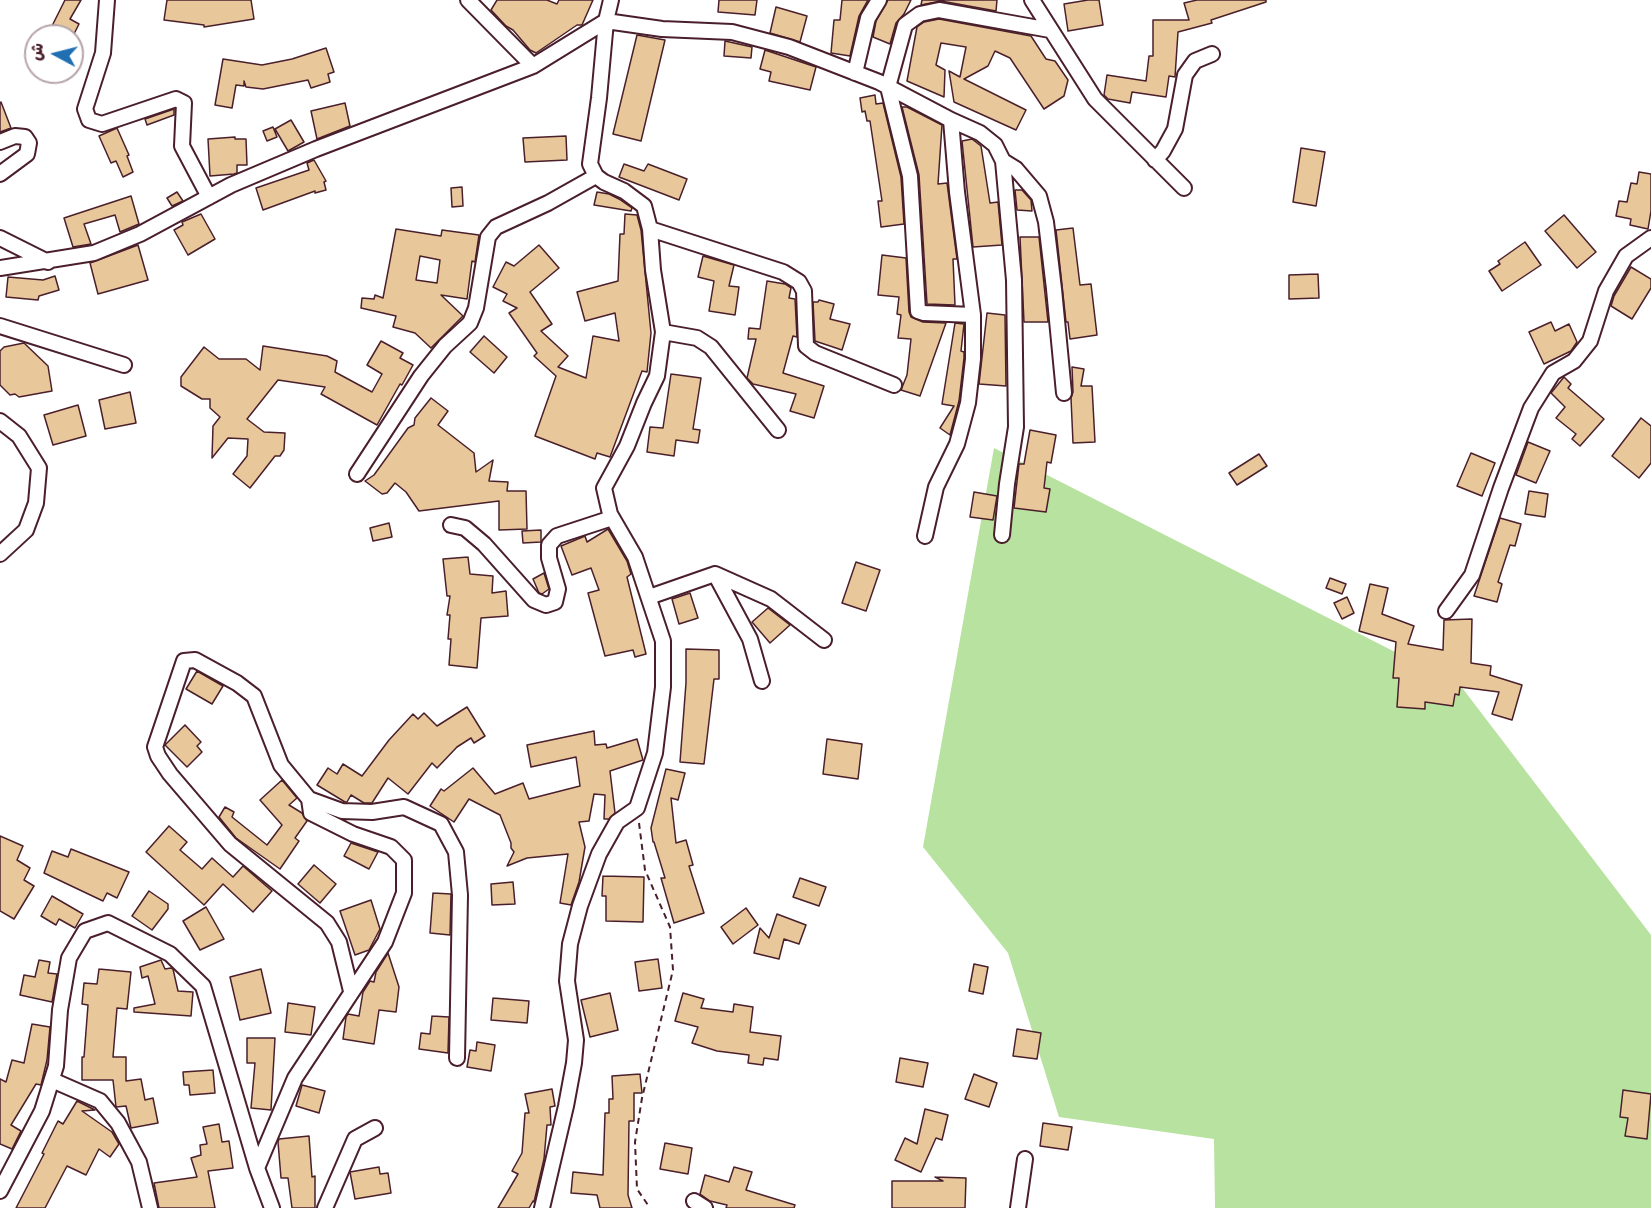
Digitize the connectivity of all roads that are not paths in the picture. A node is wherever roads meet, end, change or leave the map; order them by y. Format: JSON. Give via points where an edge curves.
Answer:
{"nodes":[{"id":1,"x":107,"y":0,"type":"edge"},
{"id":2,"x":468,"y":0,"type":"edge"},
{"id":3,"x":611,"y":0,"type":"edge"},
{"id":4,"x":879,"y":0,"type":"edge"},
{"id":5,"x":1032,"y":0,"type":"edge"},
{"id":6,"x":606,"y":21,"type":"junction"},
{"id":7,"x":1050,"y":30,"type":"junction"},
{"id":8,"x":1212,"y":54,"type":"dead end"},
{"id":9,"x":533,"y":66,"type":"junction"},
{"id":10,"x":855,"y":73,"type":"junction"},
{"id":11,"x":888,"y":87,"type":"junction"},
{"id":12,"x":951,"y":120,"type":"junction"},
{"id":13,"x":0,"y":142,"type":"edge"},
{"id":14,"x":1155,"y":160,"type":"junction"},
{"id":15,"x":1003,"y":161,"type":"junction"},
{"id":16,"x":0,"y":174,"type":"edge"},
{"id":17,"x":596,"y":176,"type":"junction"},
{"id":18,"x":1184,"y":188,"type":"dead end"},
{"id":19,"x":208,"y":197,"type":"junction"},
{"id":20,"x":650,"y":229,"type":"junction"},
{"id":21,"x":0,"y":238,"type":"edge"},
{"id":22,"x":1651,"y":238,"type":"edge"},
{"id":23,"x":48,"y":262,"type":"junction"},
{"id":24,"x":0,"y":268,"type":"edge"},
{"id":25,"x":973,"y":315,"type":"junction"},
{"id":26,"x":0,"y":326,"type":"edge"},
{"id":27,"x":663,"y":332,"type":"junction"},
{"id":28,"x":124,"y":365,"type":"dead end"},
{"id":29,"x":894,"y":385,"type":"dead end"},
{"id":30,"x":1064,"y":393,"type":"dead end"},
{"id":31,"x":0,"y":421,"type":"edge"},
{"id":32,"x":778,"y":430,"type":"dead end"},
{"id":33,"x":357,"y":474,"type":"dead end"},
{"id":34,"x":612,"y":518,"type":"junction"},
{"id":35,"x":451,"y":525,"type":"dead end"},
{"id":36,"x":1002,"y":535,"type":"dead end"},
{"id":37,"x":925,"y":536,"type":"dead end"},
{"id":38,"x":0,"y":554,"type":"edge"},
{"id":39,"x":715,"y":574,"type":"junction"},
{"id":40,"x":648,"y":597,"type":"junction"},
{"id":41,"x":1446,"y":612,"type":"dead end"},
{"id":42,"x":824,"y":640,"type":"dead end"},
{"id":43,"x":762,"y":681,"type":"dead end"},
{"id":44,"x":309,"y":799,"type":"junction"},
{"id":45,"x":351,"y":992,"type":"junction"},
{"id":46,"x":457,"y":1058,"type":"dead end"},
{"id":47,"x":52,"y":1080,"type":"junction"},
{"id":48,"x":375,"y":1128,"type":"dead end"},
{"id":49,"x":1024,"y":1159,"type":"dead end"},
{"id":50,"x":257,"y":1168,"type":"junction"},
{"id":51,"x":0,"y":1191,"type":"edge"},
{"id":52,"x":150,"y":1208,"type":"edge"},
{"id":53,"x":272,"y":1208,"type":"edge"},
{"id":54,"x":325,"y":1208,"type":"edge"},
{"id":55,"x":542,"y":1208,"type":"edge"},
{"id":56,"x":1018,"y":1208,"type":"edge"}],
"edges":[{"from":1,"to":19,"type":"street","via":[[104,53],[85,109],[89,120],[102,124],[170,100],[184,103],[182,146]]},
{"from":2,"to":9,"type":"street"},
{"from":3,"to":6,"type":"street"},
{"from":4,"to":10,"type":"street","via":[[868,18]]},
{"from":5,"to":7,"type":"street"},
{"from":6,"to":9,"type":"street"},
{"from":6,"to":10,"type":"street","via":[[662,29],[732,32],[789,47]]},
{"from":6,"to":17,"type":"street","via":[[590,164]]},
{"from":7,"to":11,"type":"street","via":[[939,10],[920,14],[905,25]]},
{"from":7,"to":14,"type":"street","via":[[1095,99]]},
{"from":8,"to":14,"type":"street","via":[[1195,61],[1185,75],[1179,118],[1170,141]]},
{"from":9,"to":19,"type":"street","via":[[316,148]]},
{"from":10,"to":11,"type":"street"},
{"from":11,"to":12,"type":"street"},
{"from":11,"to":25,"type":"street","via":[[910,176],[918,311]]},
{"from":12,"to":15,"type":"street","via":[[980,133],[995,145]]},
{"from":12,"to":25,"type":"street"},
{"from":13,"to":16,"type":"street","via":[[15,136],[25,137],[29,143],[27,154]]},
{"from":14,"to":18,"type":"street"},
{"from":15,"to":30,"type":"street","via":[[1016,169],[1040,196]]},
{"from":15,"to":36,"type":"street","via":[[1014,280],[1016,427]]},
{"from":17,"to":20,"type":"street","via":[[644,206]]},
{"from":17,"to":33,"type":"street","via":[[548,204],[496,227],[488,237],[470,323],[421,375]]},
{"from":19,"to":23,"type":"street","via":[[140,234],[94,253]]},
{"from":20,"to":27,"type":"street"},
{"from":20,"to":29,"type":"street","via":[[783,272],[799,282],[804,291],[806,346]]},
{"from":21,"to":23,"type":"street"},
{"from":22,"to":41,"type":"street","via":[[1626,256],[1606,291],[1590,341],[1574,361],[1553,373],[1531,408],[1472,575]]},
{"from":23,"to":24,"type":"street"},
{"from":25,"to":37,"type":"street","via":[[968,403],[957,444],[936,487]]},
{"from":26,"to":28,"type":"street"},
{"from":27,"to":32,"type":"street","via":[[697,338],[711,347]]},
{"from":27,"to":34,"type":"street","via":[[657,376],[604,489]]},
{"from":31,"to":38,"type":"street","via":[[19,436],[39,468],[36,503],[26,530]]},
{"from":34,"to":35,"type":"street","via":[[557,536],[549,545],[558,589],[555,602],[546,605],[534,600],[465,528]]},
{"from":34,"to":40,"type":"street","via":[[635,557]]},
{"from":39,"to":40,"type":"street"},
{"from":39,"to":42,"type":"street","via":[[771,599]]},
{"from":39,"to":43,"type":"street","via":[[750,639]]},
{"from":40,"to":55,"type":"street","via":[[663,640],[663,687],[655,753],[637,808],[617,822],[599,854],[570,944],[567,981],[576,1040],[574,1063]]},
{"from":44,"to":45,"type":"street","via":[[311,813],[391,847],[404,860],[404,893],[385,942]]},
{"from":44,"to":45,"type":"street","via":[[281,765],[254,696],[195,660],[184,661],[155,747],[158,756],[230,844],[327,923],[339,942]]},
{"from":44,"to":46,"type":"street","via":[[342,811],[404,807],[441,824],[456,852],[460,895]]},
{"from":45,"to":50,"type":"street","via":[[295,1078]]},
{"from":47,"to":50,"type":"street","via":[[69,958],[85,930],[108,923],[170,954],[203,987]]},
{"from":47,"to":51,"type":"street","via":[[42,1111]]},
{"from":47,"to":52,"type":"street","via":[[100,1101],[118,1123],[139,1162]]},
{"from":48,"to":54,"type":"street","via":[[355,1139]]},
{"from":49,"to":56,"type":"street"},
{"from":50,"to":53,"type":"street"}]}
